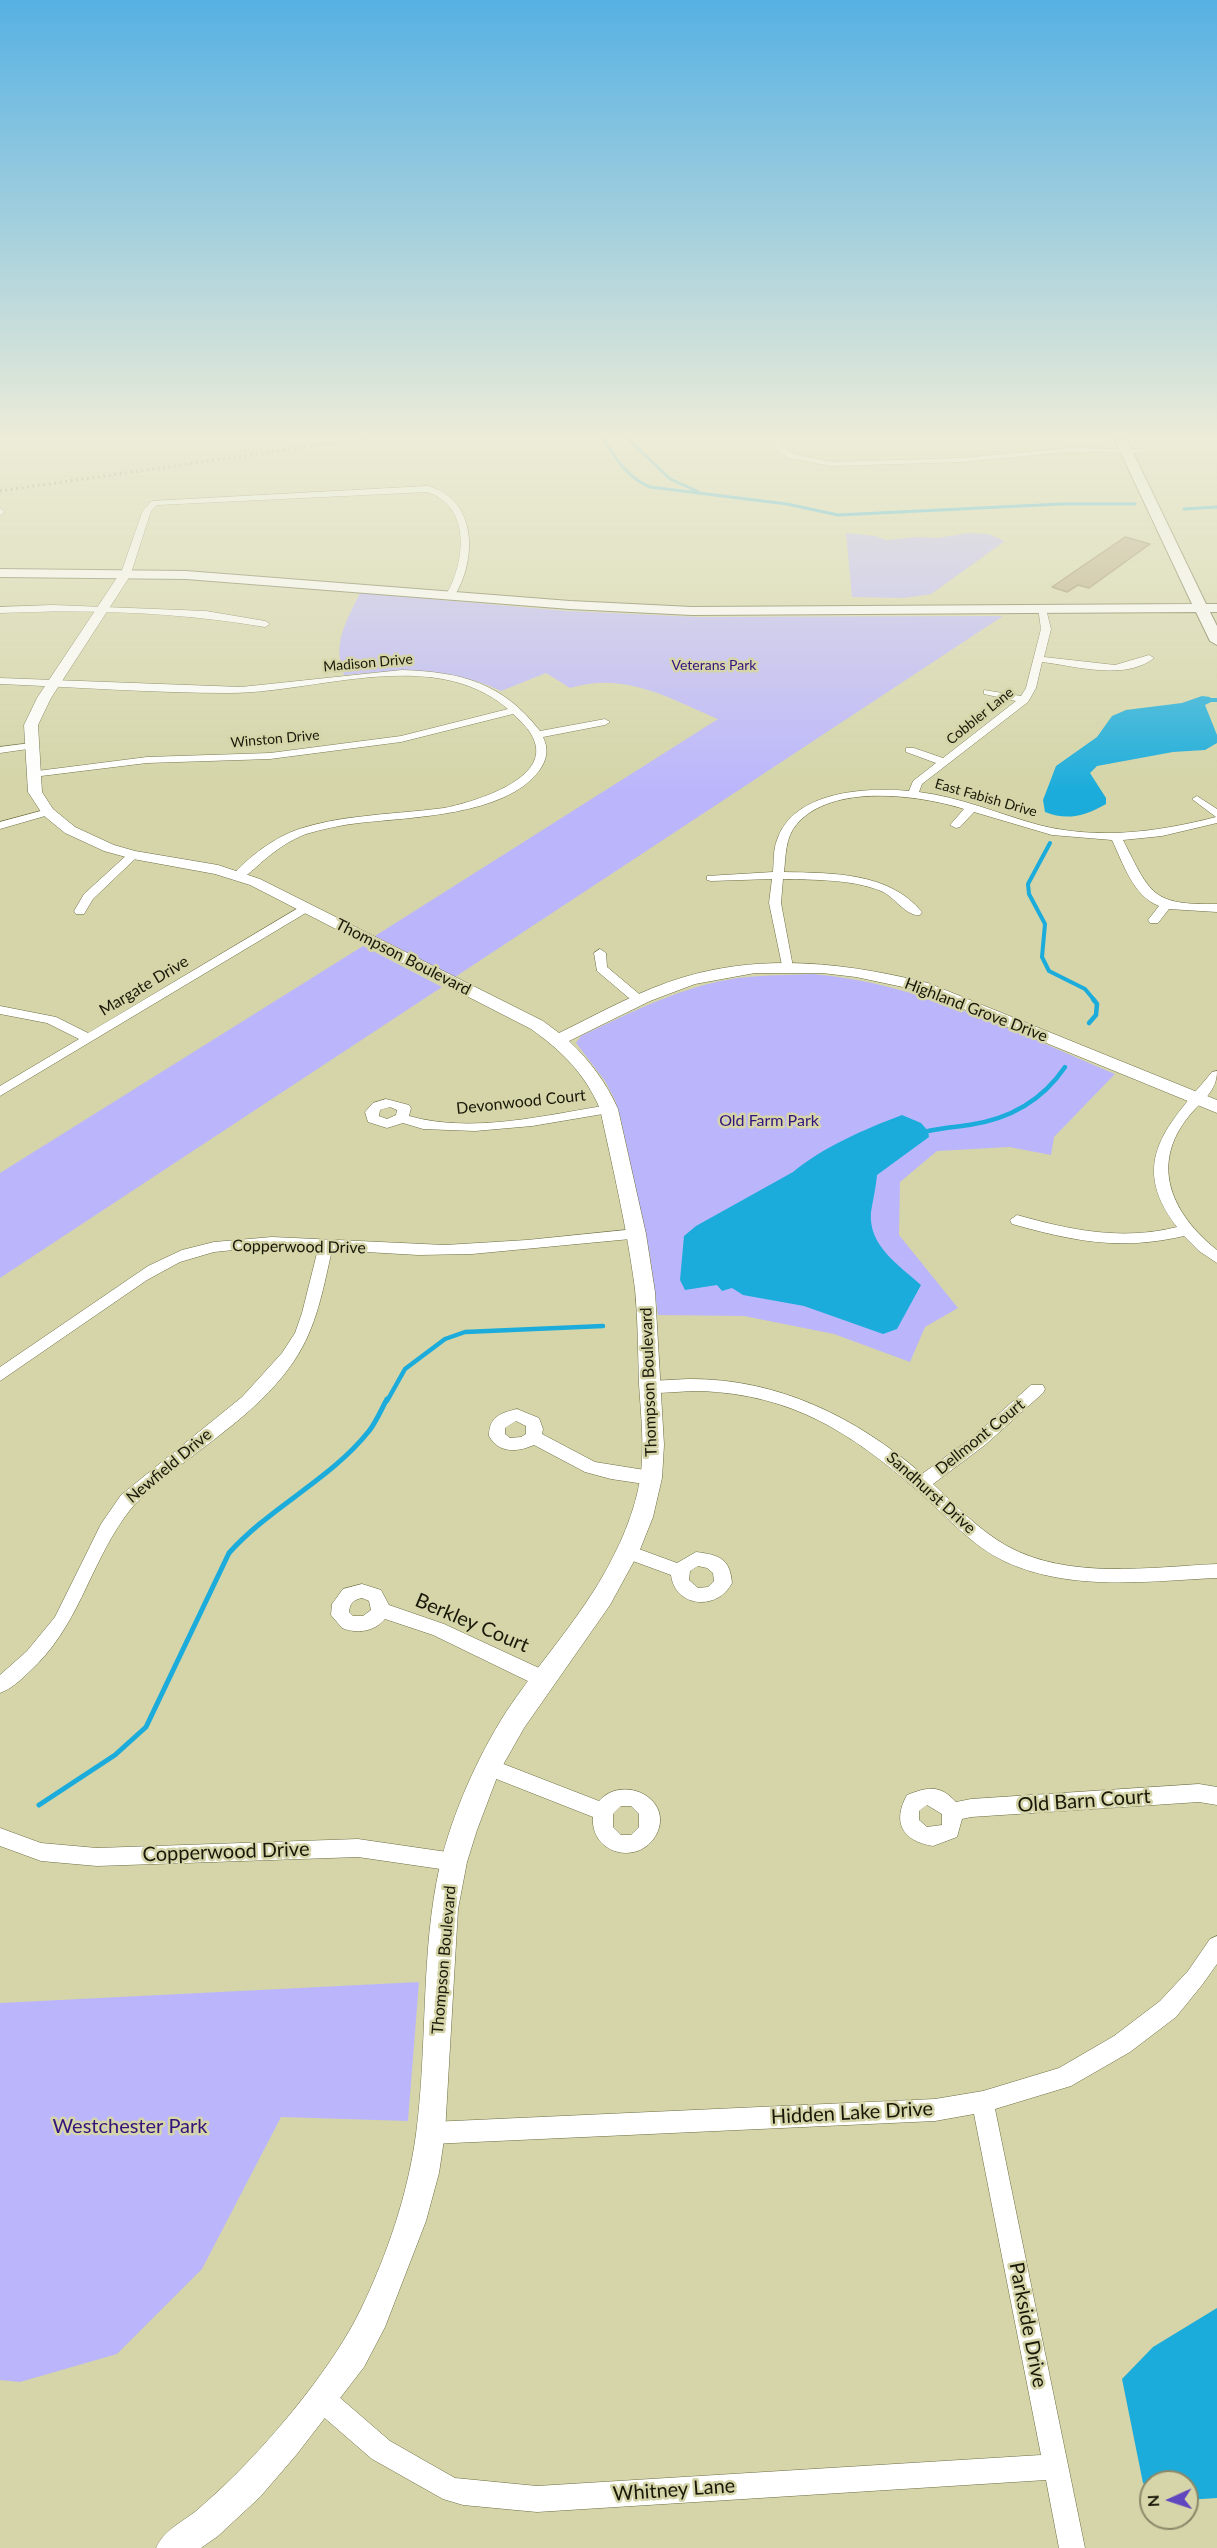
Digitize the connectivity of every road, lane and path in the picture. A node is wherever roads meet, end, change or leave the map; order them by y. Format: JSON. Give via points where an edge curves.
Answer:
{"nodes":[{"id":1,"x":132,"y":555,"type":"edge"},
{"id":2,"x":464,"y":555,"type":"edge"},
{"id":3,"x":1185,"y":555,"type":"edge"},
{"id":4,"x":0,"y":573,"type":"edge"},
{"id":5,"x":126,"y":573,"type":"junction"},
{"id":6,"x":451,"y":595,"type":"junction"},
{"id":7,"x":1213,"y":604,"type":"edge"},
{"id":8,"x":1041,"y":609,"type":"junction"},
{"id":9,"x":0,"y":610,"type":"edge"},
{"id":10,"x":102,"y":610,"type":"junction"},
{"id":11,"x":265,"y":624,"type":"dead end"},
{"id":12,"x":1217,"y":641,"type":"edge"},
{"id":13,"x":1149,"y":658,"type":"dead end"},
{"id":14,"x":1038,"y":659,"type":"junction"},
{"id":15,"x":0,"y":681,"type":"edge"},
{"id":16,"x":54,"y":683,"type":"junction"},
{"id":17,"x":987,"y":692,"type":"dead end"},
{"id":18,"x":1024,"y":700,"type":"junction"},
{"id":19,"x":516,"y":710,"type":"junction"},
{"id":20,"x":605,"y":722,"type":"dead end"},
{"id":21,"x":537,"y":735,"type":"junction"},
{"id":22,"x":31,"y":746,"type":"junction"},
{"id":23,"x":0,"y":750,"type":"edge"},
{"id":24,"x":910,"y":750,"type":"dead end"},
{"id":25,"x":944,"y":762,"type":"junction"},
{"id":26,"x":33,"y":774,"type":"junction"},
{"id":27,"x":913,"y":794,"type":"junction"},
{"id":28,"x":1197,"y":799,"type":"dead end"},
{"id":29,"x":971,"y":808,"type":"junction"},
{"id":30,"x":48,"y":812,"type":"junction"},
{"id":31,"x":1217,"y":814,"type":"edge"},
{"id":32,"x":1217,"y":820,"type":"edge"},
{"id":33,"x":956,"y":825,"type":"dead end"},
{"id":34,"x":0,"y":826,"type":"edge"},
{"id":35,"x":1116,"y":837,"type":"junction"},
{"id":36,"x":133,"y":855,"type":"junction"},
{"id":37,"x":238,"y":876,"type":"junction"},
{"id":38,"x":779,"y":877,"type":"junction"},
{"id":39,"x":711,"y":878,"type":"dead end"},
{"id":40,"x":1166,"y":904,"type":"junction"},
{"id":41,"x":306,"y":908,"type":"junction"},
{"id":42,"x":1217,"y":908,"type":"edge"},
{"id":43,"x":80,"y":911,"type":"dead end"},
{"id":44,"x":916,"y":912,"type":"dead end"},
{"id":45,"x":1154,"y":921,"type":"dead end"},
{"id":46,"x":600,"y":953,"type":"dead end"},
{"id":47,"x":787,"y":967,"type":"junction"},
{"id":48,"x":640,"y":1001,"type":"junction"},
{"id":49,"x":0,"y":1010,"type":"edge"},
{"id":50,"x":89,"y":1039,"type":"junction"},
{"id":51,"x":558,"y":1040,"type":"junction"},
{"id":52,"x":1217,"y":1075,"type":"edge"},
{"id":53,"x":0,"y":1092,"type":"edge"},
{"id":54,"x":1197,"y":1100,"type":"junction"},
{"id":55,"x":1217,"y":1107,"type":"edge"},
{"id":56,"x":609,"y":1109,"type":"junction"},
{"id":57,"x":402,"y":1118,"type":"dead end"},
{"id":58,"x":1017,"y":1220,"type":"dead end"},
{"id":59,"x":1186,"y":1230,"type":"junction"},
{"id":60,"x":636,"y":1234,"type":"junction"},
{"id":61,"x":326,"y":1245,"type":"junction"},
{"id":62,"x":1217,"y":1258,"type":"edge"},
{"id":63,"x":0,"y":1375,"type":"edge"},
{"id":64,"x":651,"y":1387,"type":"junction"},
{"id":65,"x":1037,"y":1389,"type":"dead end"},
{"id":66,"x":533,"y":1437,"type":"dead end"},
{"id":67,"x":651,"y":1478,"type":"junction"},
{"id":68,"x":921,"y":1484,"type":"junction"},
{"id":69,"x":628,"y":1552,"type":"junction"},
{"id":70,"x":680,"y":1571,"type":"dead end"},
{"id":71,"x":1217,"y":1571,"type":"edge"},
{"id":72,"x":380,"y":1610,"type":"dead end"},
{"id":73,"x":545,"y":1680,"type":"junction"},
{"id":74,"x":0,"y":1685,"type":"edge"},
{"id":75,"x":488,"y":1767,"type":"junction"},
{"id":76,"x":1217,"y":1796,"type":"edge"},
{"id":77,"x":603,"y":1812,"type":"dead end"},
{"id":78,"x":952,"y":1812,"type":"dead end"},
{"id":79,"x":0,"y":1837,"type":"edge"},
{"id":80,"x":454,"y":1862,"type":"junction"},
{"id":81,"x":1217,"y":1946,"type":"edge"},
{"id":82,"x":983,"y":2102,"type":"junction"},
{"id":83,"x":431,"y":2133,"type":"junction"},
{"id":84,"x":322,"y":2399,"type":"junction"},
{"id":85,"x":1056,"y":2467,"type":"junction"},
{"id":86,"x":172,"y":2548,"type":"edge"},
{"id":87,"x":1072,"y":2548,"type":"edge"}],
"edges":[{"from":1,"to":5,"type":"street"},
{"from":2,"to":6,"type":"street","via":[[464,565]]},
{"from":3,"to":7,"type":"main road"},
{"from":4,"to":5,"type":"main road"},
{"from":5,"to":6,"type":"main road"},
{"from":5,"to":10,"type":"street","name":"Thompson Boulevard"},
{"from":6,"to":8,"type":"main road","via":[[692,611]]},
{"from":7,"to":8,"type":"main road","via":[[1060,613]]},
{"from":7,"to":12,"type":"main road"},
{"from":8,"to":14,"type":"street","name":"Cobbler Lane","via":[[1046,629]]},
{"from":9,"to":10,"type":"street"},
{"from":10,"to":11,"type":"street","via":[[206,614]]},
{"from":10,"to":16,"type":"street","name":"Thompson Boulevard"},
{"from":13,"to":14,"type":"street","via":[[1115,668]]},
{"from":14,"to":18,"type":"street","name":"Cobbler Lane"},
{"from":15,"to":16,"type":"street","name":"Madison Drive"},
{"from":16,"to":19,"type":"street","name":"Madison Drive","via":[[253,689],[368,675],[428,674],[483,687]]},
{"from":16,"to":22,"type":"street","name":"Thompson Boulevard","via":[[31,725]]},
{"from":17,"to":18,"type":"street"},
{"from":18,"to":25,"type":"street","name":"Cobbler Lane"},
{"from":19,"to":21,"type":"street","name":"Madison Drive"},
{"from":19,"to":26,"type":"street","name":"Winston Drive","via":[[400,738],[313,751],[147,760]]},
{"from":20,"to":21,"type":"street"},
{"from":21,"to":37,"type":"street","via":[[542,750],[538,765],[522,782],[495,796],[465,807],[302,832],[267,851]]},
{"from":22,"to":23,"type":"street"},
{"from":22,"to":26,"type":"street","name":"Thompson Boulevard"},
{"from":24,"to":25,"type":"street"},
{"from":25,"to":27,"type":"street","name":"Cobbler Lane","via":[[917,783]]},
{"from":26,"to":30,"type":"street","name":"Thompson Boulevard","via":[[35,792]]},
{"from":27,"to":29,"type":"street","name":"East Fabish Drive"},
{"from":27,"to":38,"type":"street","name":"East Fabish Drive","via":[[843,797],[799,815],[784,831]]},
{"from":28,"to":31,"type":"street"},
{"from":29,"to":33,"type":"street"},
{"from":29,"to":35,"type":"street","name":"East Fabish Drive","via":[[1048,830]]},
{"from":30,"to":34,"type":"street"},
{"from":30,"to":36,"type":"street","name":"Thompson Boulevard","via":[[83,837]]},
{"from":32,"to":35,"type":"street","name":"East Fabish Drive","via":[[1161,835]]},
{"from":35,"to":40,"type":"street","via":[[1144,888],[1152,898]]},
{"from":36,"to":37,"type":"street","name":"Thompson Boulevard"},
{"from":36,"to":43,"type":"street","via":[[88,897]]},
{"from":37,"to":41,"type":"street","name":"Thompson Boulevard"},
{"from":38,"to":39,"type":"street"},
{"from":38,"to":44,"type":"street","via":[[876,886],[889,890]]},
{"from":38,"to":47,"type":"street","name":"East Fabish Drive","via":[[775,903]]},
{"from":40,"to":42,"type":"street"},
{"from":40,"to":45,"type":"street"},
{"from":41,"to":50,"type":"street","name":"Margate Drive"},
{"from":41,"to":51,"type":"street","name":"Thompson Boulevard","via":[[537,1025]]},
{"from":46,"to":48,"type":"street","via":[[601,968]]},
{"from":47,"to":48,"type":"street","name":"Highland Grove Drive","via":[[751,968],[708,976]]},
{"from":47,"to":54,"type":"street","name":"Highland Grove Drive","via":[[835,968],[922,986]]},
{"from":48,"to":51,"type":"street","name":"Highland Grove Drive"},
{"from":49,"to":50,"type":"street","via":[[51,1020]]},
{"from":50,"to":53,"type":"street","name":"Margate Drive"},
{"from":51,"to":56,"type":"street","name":"Thompson Boulevard","via":[[583,1064]]},
{"from":52,"to":54,"type":"street"},
{"from":54,"to":55,"type":"street","name":"Highland Grove Drive"},
{"from":54,"to":59,"type":"street","via":[[1166,1138],[1161,1165],[1166,1195]]},
{"from":56,"to":57,"type":"street","name":"Devonwood Court","via":[[483,1125],[423,1125]]},
{"from":56,"to":60,"type":"street","name":"Thompson Boulevard"},
{"from":58,"to":59,"type":"street","via":[[1109,1241],[1158,1238]]},
{"from":59,"to":62,"type":"street"},
{"from":60,"to":61,"type":"street","name":"Copperwood Drive","via":[[472,1249]]},
{"from":60,"to":64,"type":"street","name":"Thompson Boulevard","via":[[645,1292]]},
{"from":61,"to":63,"type":"street","name":"Copperwood Drive","via":[[231,1245],[169,1261]]},
{"from":61,"to":74,"type":"street","name":"Newfield Drive","via":[[302,1333],[291,1353],[252,1398],[127,1500],[112,1518],[57,1628],[31,1660]]},
{"from":64,"to":67,"type":"street","name":"Thompson Boulevard"},
{"from":64,"to":68,"type":"street","name":"Sandhurst Drive","via":[[709,1386],[794,1402],[854,1429]]},
{"from":65,"to":68,"type":"street","name":"Dellmont Court","via":[[979,1441]]},
{"from":66,"to":67,"type":"street","via":[[591,1467]]},
{"from":67,"to":69,"type":"street","name":"Thompson Boulevard"},
{"from":68,"to":71,"type":"street","name":"Sandhurst Drive","via":[[976,1535],[1013,1558],[1045,1569],[1102,1575]]},
{"from":69,"to":70,"type":"street"},
{"from":69,"to":73,"type":"street","name":"Thompson Boulevard","via":[[602,1598]]},
{"from":72,"to":73,"type":"street","name":"Berkley Court","via":[[438,1629]]},
{"from":73,"to":75,"type":"street","name":"Thompson Boulevard","via":[[515,1720]]},
{"from":75,"to":77,"type":"street"},
{"from":75,"to":80,"type":"street","name":"Thompson Boulevard"},
{"from":76,"to":78,"type":"street","name":"Old Barn Court","via":[[1199,1793]]},
{"from":79,"to":80,"type":"street","name":"Copperwood Drive","via":[[41,1852],[97,1857],[358,1848]]},
{"from":80,"to":83,"type":"street","name":"Thompson Boulevard","via":[[445,1909]]},
{"from":81,"to":82,"type":"street","name":"Hidden Lake Drive","via":[[1196,1978],[1168,2009],[1122,2044],[1063,2078]]},
{"from":82,"to":83,"type":"street","name":"Hidden Lake Drive","via":[[935,2110]]},
{"from":82,"to":85,"type":"street","name":"Parkside Drive"},
{"from":83,"to":84,"type":"street","name":"Thompson Boulevard","via":[[414,2211],[393,2271],[353,2356]]},
{"from":84,"to":85,"type":"street","name":"Whitney Lane","via":[[381,2450],[463,2493],[537,2499]]},
{"from":84,"to":86,"type":"street","name":"Thompson Boulevard","via":[[248,2485],[206,2524]]},
{"from":85,"to":87,"type":"street","name":"Parkside Drive"}]}
